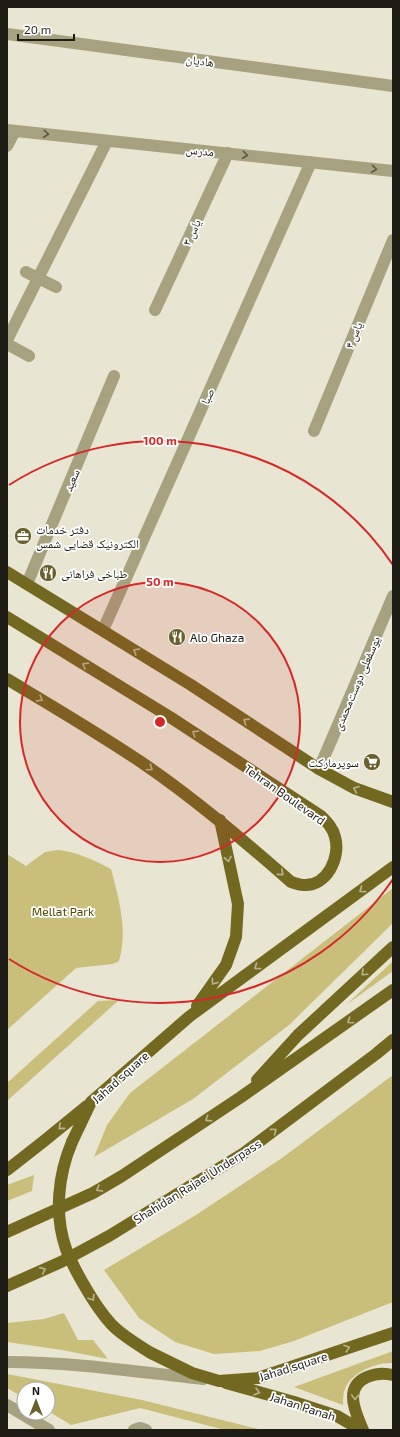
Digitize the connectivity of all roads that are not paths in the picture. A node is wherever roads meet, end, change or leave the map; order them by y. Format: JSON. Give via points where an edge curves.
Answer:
{"nodes":[{"id":1,"x":7,"y":34,"type":"edge"},
{"id":2,"x":393,"y":86,"type":"edge"},
{"id":3,"x":11,"y":131,"type":"edge"},
{"id":4,"x":107,"y":141,"type":"junction"},
{"id":5,"x":7,"y":146,"type":"edge"},
{"id":6,"x":228,"y":153,"type":"junction"},
{"id":7,"x":311,"y":162,"type":"junction"},
{"id":8,"x":393,"y":170,"type":"edge"},
{"id":9,"x":393,"y":240,"type":"edge"},
{"id":10,"x":26,"y":272,"type":"dead end"},
{"id":11,"x":38,"y":278,"type":"junction"},
{"id":12,"x":56,"y":287,"type":"dead end"},
{"id":13,"x":155,"y":310,"type":"dead end"},
{"id":14,"x":7,"y":340,"type":"edge"},
{"id":15,"x":7,"y":344,"type":"edge"},
{"id":16,"x":29,"y":356,"type":"dead end"},
{"id":17,"x":114,"y":376,"type":"dead end"},
{"id":18,"x":314,"y":431,"type":"dead end"},
{"id":19,"x":7,"y":572,"type":"edge"},
{"id":20,"x":27,"y":584,"type":"junction"},
{"id":21,"x":393,"y":596,"type":"edge"},
{"id":22,"x":7,"y":617,"type":"edge"},
{"id":23,"x":103,"y":630,"type":"junction"},
{"id":24,"x":7,"y":679,"type":"edge"},
{"id":25,"x":319,"y":769,"type":"junction"},
{"id":26,"x":393,"y":802,"type":"edge"},
{"id":27,"x":220,"y":820,"type":"junction"},
{"id":28,"x":393,"y":867,"type":"edge"},
{"id":29,"x":393,"y":947,"type":"edge"},
{"id":30,"x":393,"y":990,"type":"edge"},
{"id":31,"x":190,"y":1016,"type":"junction"},
{"id":32,"x":393,"y":1040,"type":"edge"},
{"id":33,"x":393,"y":1050,"type":"edge"},
{"id":34,"x":376,"y":1054,"type":"junction"},
{"id":35,"x":241,"y":1097,"type":"junction"},
{"id":36,"x":91,"y":1102,"type":"junction"},
{"id":37,"x":7,"y":1170,"type":"edge"},
{"id":38,"x":7,"y":1232,"type":"edge"},
{"id":39,"x":7,"y":1286,"type":"edge"},
{"id":40,"x":393,"y":1332,"type":"edge"},
{"id":41,"x":7,"y":1362,"type":"edge"},
{"id":42,"x":393,"y":1375,"type":"edge"},
{"id":43,"x":219,"y":1381,"type":"junction"},
{"id":44,"x":7,"y":1405,"type":"edge"},
{"id":45,"x":49,"y":1430,"type":"edge"},
{"id":46,"x":134,"y":1430,"type":"edge"},
{"id":47,"x":146,"y":1430,"type":"edge"},
{"id":48,"x":362,"y":1430,"type":"edge"}],
"edges":[{"from":1,"to":2,"type":"street","name":"هادیان"},
{"from":3,"to":4,"type":"street","name":"مدرس","one_way":true},
{"from":3,"to":5,"type":"street"},
{"from":4,"to":6,"type":"street","name":"مدرس"},
{"from":4,"to":11,"type":"street"},
{"from":6,"to":7,"type":"street","name":"مدرس","one_way":true},
{"from":6,"to":13,"type":"street","name":"یاس ۳"},
{"from":7,"to":8,"type":"street","name":"مدرس","one_way":true},
{"from":7,"to":23,"type":"street","name":"صبا"},
{"from":9,"to":18,"type":"street","name":"یاس ۴"},
{"from":10,"to":11,"type":"street"},
{"from":11,"to":12,"type":"street"},
{"from":11,"to":14,"type":"street"},
{"from":15,"to":16,"type":"street"},
{"from":17,"to":20,"type":"street","name":"سعید"},
{"from":19,"to":20,"type":"main road"},
{"from":20,"to":23,"type":"main road"},
{"from":21,"to":25,"type":"street","name":"یوسفعلی دوست‌محمدی"},
{"from":27,"to":22,"type":"main road","name":"Tehran Boulevard","one_way":true,"via":[[291,882],[304,885],[316,883],[327,874],[334,863],[337,851],[335,837],[330,825],[321,816],[170,717]]},
{"from":25,"to":23,"type":"main road","one_way":true},
{"from":24,"to":27,"type":"main road","name":"Tehran Boulevard","one_way":true,"via":[[141,762]]},
{"from":26,"to":25,"type":"main road","one_way":true,"via":[[354,788]]},
{"from":27,"to":31,"type":"main road","one_way":true,"via":[[238,904],[236,937],[226,965]]},
{"from":28,"to":31,"type":"main road","name":"Jahad square","one_way":true},
{"from":29,"to":35,"type":"main road","one_way":true,"via":[[298,1035]]},
{"from":30,"to":35,"type":"main road","one_way":true},
{"from":31,"to":36,"type":"main road","name":"Jahad square"},
{"from":32,"to":34,"type":"main road","name":"Shahidan Rajaei Underpass"},
{"from":33,"to":34,"type":"main road"},
{"from":39,"to":34,"type":"main road","name":"Shahidan Rajaei Underpass","one_way":true,"via":[[62,1262],[109,1236],[244,1153]]},
{"from":35,"to":38,"type":"main road","one_way":true,"via":[[122,1176],[92,1193]]},
{"from":36,"to":37,"type":"main road","one_way":true},
{"from":36,"to":43,"type":"main road","name":"Jahad square","one_way":true,"bridge":true,"via":[[65,1159],[60,1182],[61,1229],[75,1270],[92,1300],[112,1325],[151,1353],[192,1373]]},
{"from":43,"to":40,"type":"main road","name":"Jahad square","one_way":true,"via":[[258,1378]]},
{"from":41,"to":43,"type":"street","via":[[43,1362]]},
{"from":42,"to":48,"type":"main road","one_way":true,"via":[[385,1373],[365,1377],[355,1389],[353,1397]]},
{"from":43,"to":48,"type":"main road","name":"Jahan Panah","one_way":true,"via":[[337,1416]]},
{"from":44,"to":45,"type":"street"},
{"from":46,"to":47,"type":"street"}]}
